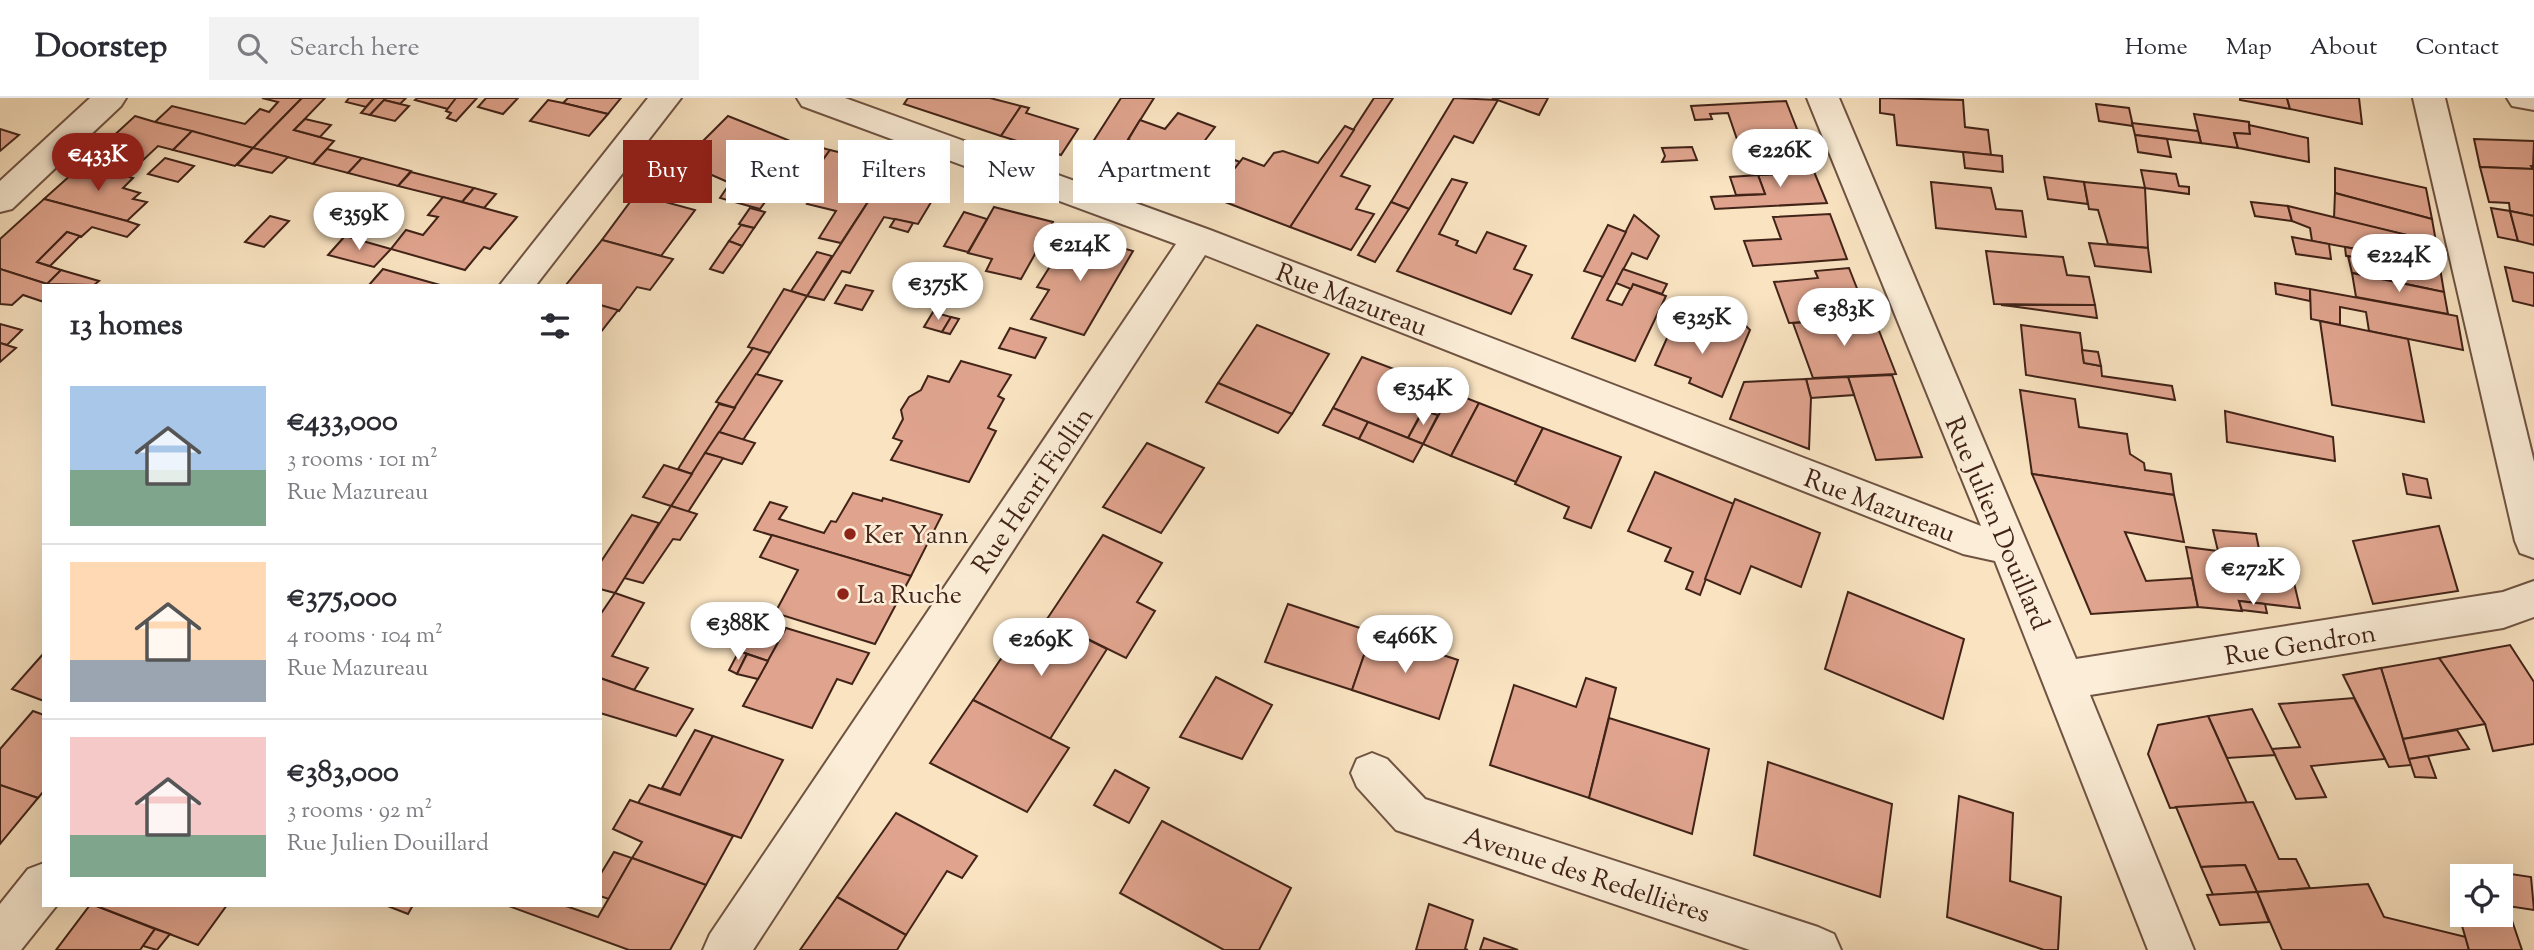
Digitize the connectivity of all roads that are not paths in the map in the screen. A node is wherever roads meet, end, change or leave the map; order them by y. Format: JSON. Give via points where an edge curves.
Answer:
{"nodes":[{"id":1,"x":110,"y":98,"type":"edge"},
{"id":2,"x":665,"y":98,"type":"edge"},
{"id":3,"x":813,"y":98,"type":"edge"},
{"id":4,"x":1823,"y":98,"type":"edge"},
{"id":5,"x":2429,"y":98,"type":"edge"},
{"id":6,"x":2524,"y":98,"type":"edge"},
{"id":7,"x":2534,"y":99,"type":"edge"},
{"id":8,"x":0,"y":200,"type":"edge"},
{"id":9,"x":1198,"y":239,"type":"junction"},
{"id":10,"x":518,"y":284,"type":"edge"},
{"id":11,"x":2534,"y":541,"type":"edge"},
{"id":12,"x":2008,"y":545,"type":"junction"},
{"id":13,"x":2534,"y":599,"type":"edge"},
{"id":14,"x":2063,"y":680,"type":"junction"},
{"id":15,"x":1372,"y":773,"type":"dead end"},
{"id":16,"x":42,"y":888,"type":"edge"},
{"id":17,"x":0,"y":940,"type":"edge"},
{"id":18,"x":726,"y":950,"type":"edge"},
{"id":19,"x":1818,"y":950,"type":"edge"},
{"id":20,"x":2171,"y":950,"type":"edge"}],
"edges":[{"from":1,"to":8,"type":"street"},
{"from":2,"to":10,"type":"street"},
{"from":3,"to":9,"type":"street","name":"Rue Mazureau"},
{"from":4,"to":12,"type":"street","name":"Rue Julien Douillard"},
{"from":5,"to":11,"type":"street"},
{"from":6,"to":7,"type":"street"},
{"from":9,"to":12,"type":"street","name":"Rue Mazureau","via":[[1977,542]]},
{"from":9,"to":18,"type":"street","name":"Rue Henri Fiollin"},
{"from":12,"to":14,"type":"street","name":"Rue Julien Douillard"},
{"from":13,"to":14,"type":"street","name":"Rue Gendron","via":[[2502,610]]},
{"from":14,"to":20,"type":"street","name":"Rue Julien Douillard"},
{"from":15,"to":19,"type":"street","name":"Avenue des Redellières","via":[[1411,816]]},
{"from":16,"to":17,"type":"street"}]}
